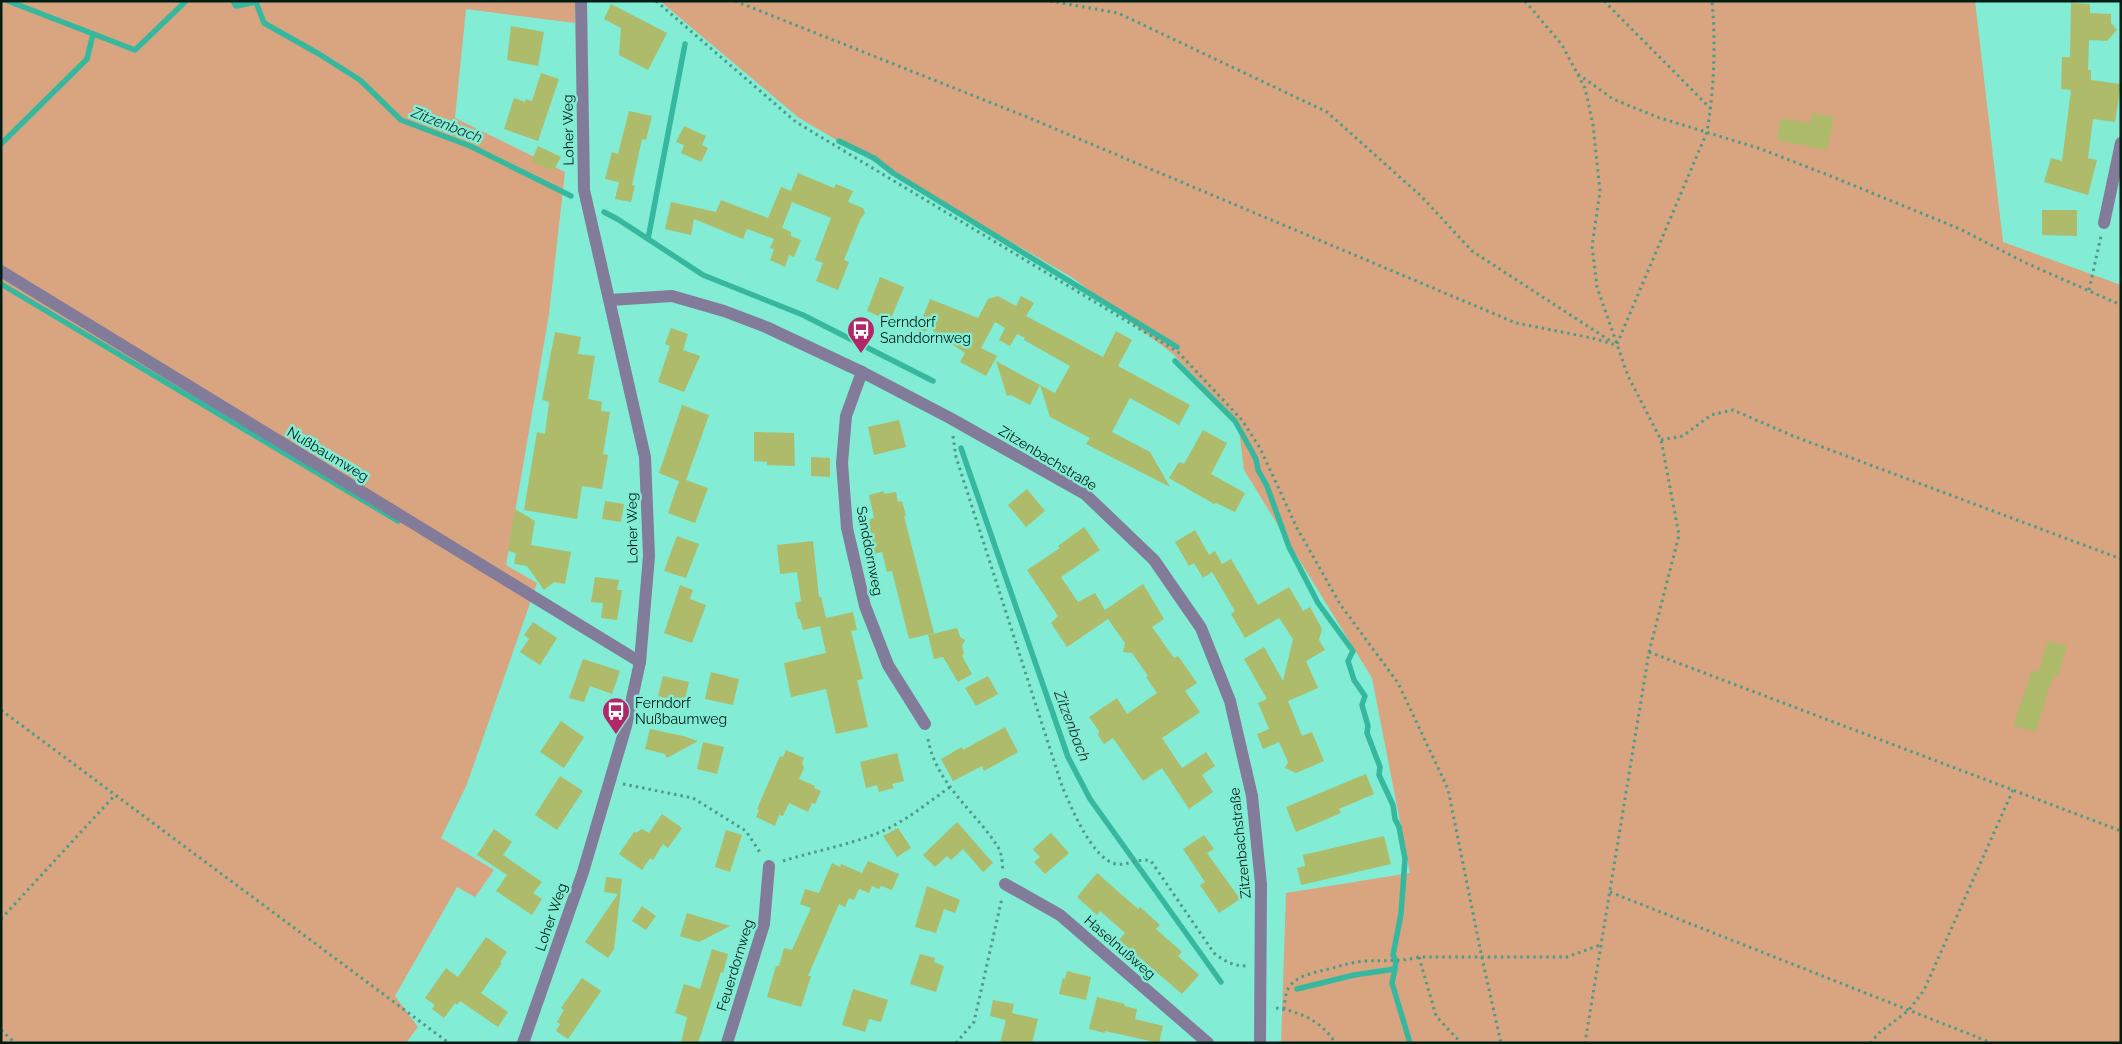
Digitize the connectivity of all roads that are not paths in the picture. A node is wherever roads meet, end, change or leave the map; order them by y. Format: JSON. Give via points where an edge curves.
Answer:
{"nodes":[{"id":1,"x":581,"y":1,"type":"edge"},
{"id":2,"x":2121,"y":143,"type":"edge"},
{"id":3,"x":2104,"y":223,"type":"road end"},
{"id":4,"x":1,"y":271,"type":"edge"},
{"id":5,"x":610,"y":300,"type":"junction"},
{"id":6,"x":862,"y":372,"type":"junction"},
{"id":7,"x":640,"y":662,"type":"junction"},
{"id":8,"x":925,"y":724,"type":"road end"},
{"id":9,"x":769,"y":866,"type":"road end"},
{"id":10,"x":1005,"y":884,"type":"road end"},
{"id":11,"x":523,"y":1043,"type":"edge"},
{"id":12,"x":727,"y":1043,"type":"edge"},
{"id":13,"x":1208,"y":1043,"type":"edge"},
{"id":14,"x":1260,"y":1043,"type":"edge"}],
"edges":[{"from":1,"to":5,"type":"street","name":"Loher Weg","via":[[584,190]]},
{"from":2,"to":3,"type":"street"},
{"from":4,"to":7,"type":"street","name":"Nußbaumweg"},
{"from":5,"to":6,"type":"street","name":"Zitzenbachstraße","via":[[680,298],[766,327]]},
{"from":5,"to":7,"type":"street","name":"Loher Weg","via":[[645,457],[649,556]]},
{"from":6,"to":8,"type":"street","name":"Sanddornweg","via":[[846,416],[842,464],[847,528],[865,606],[885,656]]},
{"from":6,"to":14,"type":"street","name":"Zitzenbachstraße","via":[[1085,494],[1154,560],[1201,628],[1230,701],[1252,796],[1261,884]]},
{"from":7,"to":11,"type":"street","name":"Loher Weg","via":[[626,726],[583,872]]},
{"from":9,"to":12,"type":"street","name":"Feuerdornweg","via":[[764,924]]},
{"from":10,"to":13,"type":"street","name":"Haselnußweg","via":[[1060,915]]}]}
